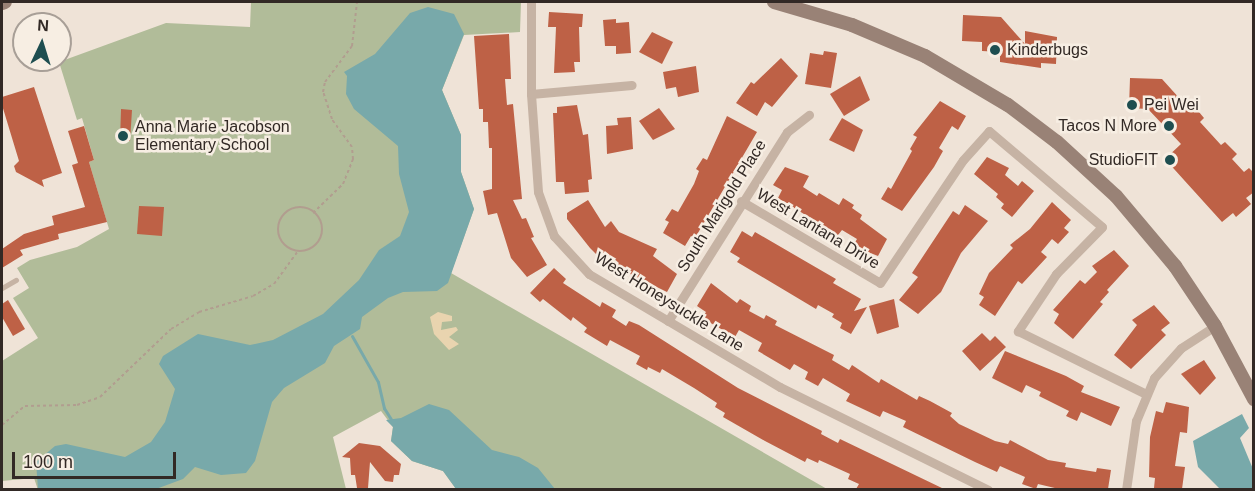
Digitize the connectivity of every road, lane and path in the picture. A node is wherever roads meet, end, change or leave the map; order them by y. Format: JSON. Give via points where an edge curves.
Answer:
{"nodes":[{"id":1,"x":357,"y":2,"type":"edge"},
{"id":2,"x":531,"y":2,"type":"edge"},
{"id":3,"x":774,"y":2,"type":"edge"},
{"id":4,"x":632,"y":85,"type":"dead end"},
{"id":5,"x":531,"y":94,"type":"junction"},
{"id":6,"x":809,"y":115,"type":"dead end"},
{"id":7,"x":741,"y":201,"type":"junction"},
{"id":8,"x":314,"y":213,"type":"junction"},
{"id":9,"x":298,"y":251,"type":"junction"},
{"id":10,"x":16,"y":280,"type":"dead end"},
{"id":11,"x":2,"y":288,"type":"edge"},
{"id":12,"x":668,"y":321,"type":"junction"},
{"id":13,"x":1215,"y":326,"type":"junction"},
{"id":14,"x":1146,"y":394,"type":"junction"},
{"id":15,"x":1254,"y":399,"type":"edge"},
{"id":16,"x":2,"y":425,"type":"edge"},
{"id":17,"x":988,"y":489,"type":"edge"},
{"id":18,"x":1126,"y":489,"type":"edge"}],
"edges":[{"from":1,"to":8,"type":"path","via":[[352,46],[325,82],[323,92],[332,119],[352,147],[353,159],[343,184]]},
{"from":2,"to":5,"type":"street","name":"West Honeysuckle Lane"},
{"from":3,"to":13,"type":"street","via":[[852,25],[899,44],[955,72],[1032,122],[1132,213],[1175,266]]},
{"from":4,"to":5,"type":"street"},
{"from":5,"to":12,"type":"street","name":"West Honeysuckle Lane","via":[[538,192],[554,236],[590,274]]},
{"from":6,"to":7,"type":"street","name":"South Marigold Place","via":[[787,132]]},
{"from":7,"to":12,"type":"street","name":"South Marigold Place"},
{"from":7,"to":14,"type":"street","name":"West Lantana Drive","via":[[880,283],[963,160],[989,131],[1102,227],[1056,274],[1018,331]]},
{"from":8,"to":9,"type":"path","via":[[321,222],[320,237],[312,248]]},
{"from":8,"to":9,"type":"path","via":[[299,208],[281,218],[280,239]]},
{"from":9,"to":16,"type":"path","via":[[274,284],[253,296],[199,312],[171,329],[100,397],[77,405],[25,406]]},
{"from":10,"to":11,"type":"lane"},
{"from":12,"to":17,"type":"street","name":"West Honeysuckle Lane","via":[[780,387]]},
{"from":13,"to":14,"type":"street","via":[[1172,356]]},
{"from":13,"to":15,"type":"street"},
{"from":14,"to":18,"type":"street","via":[[1130,450]]}]}
